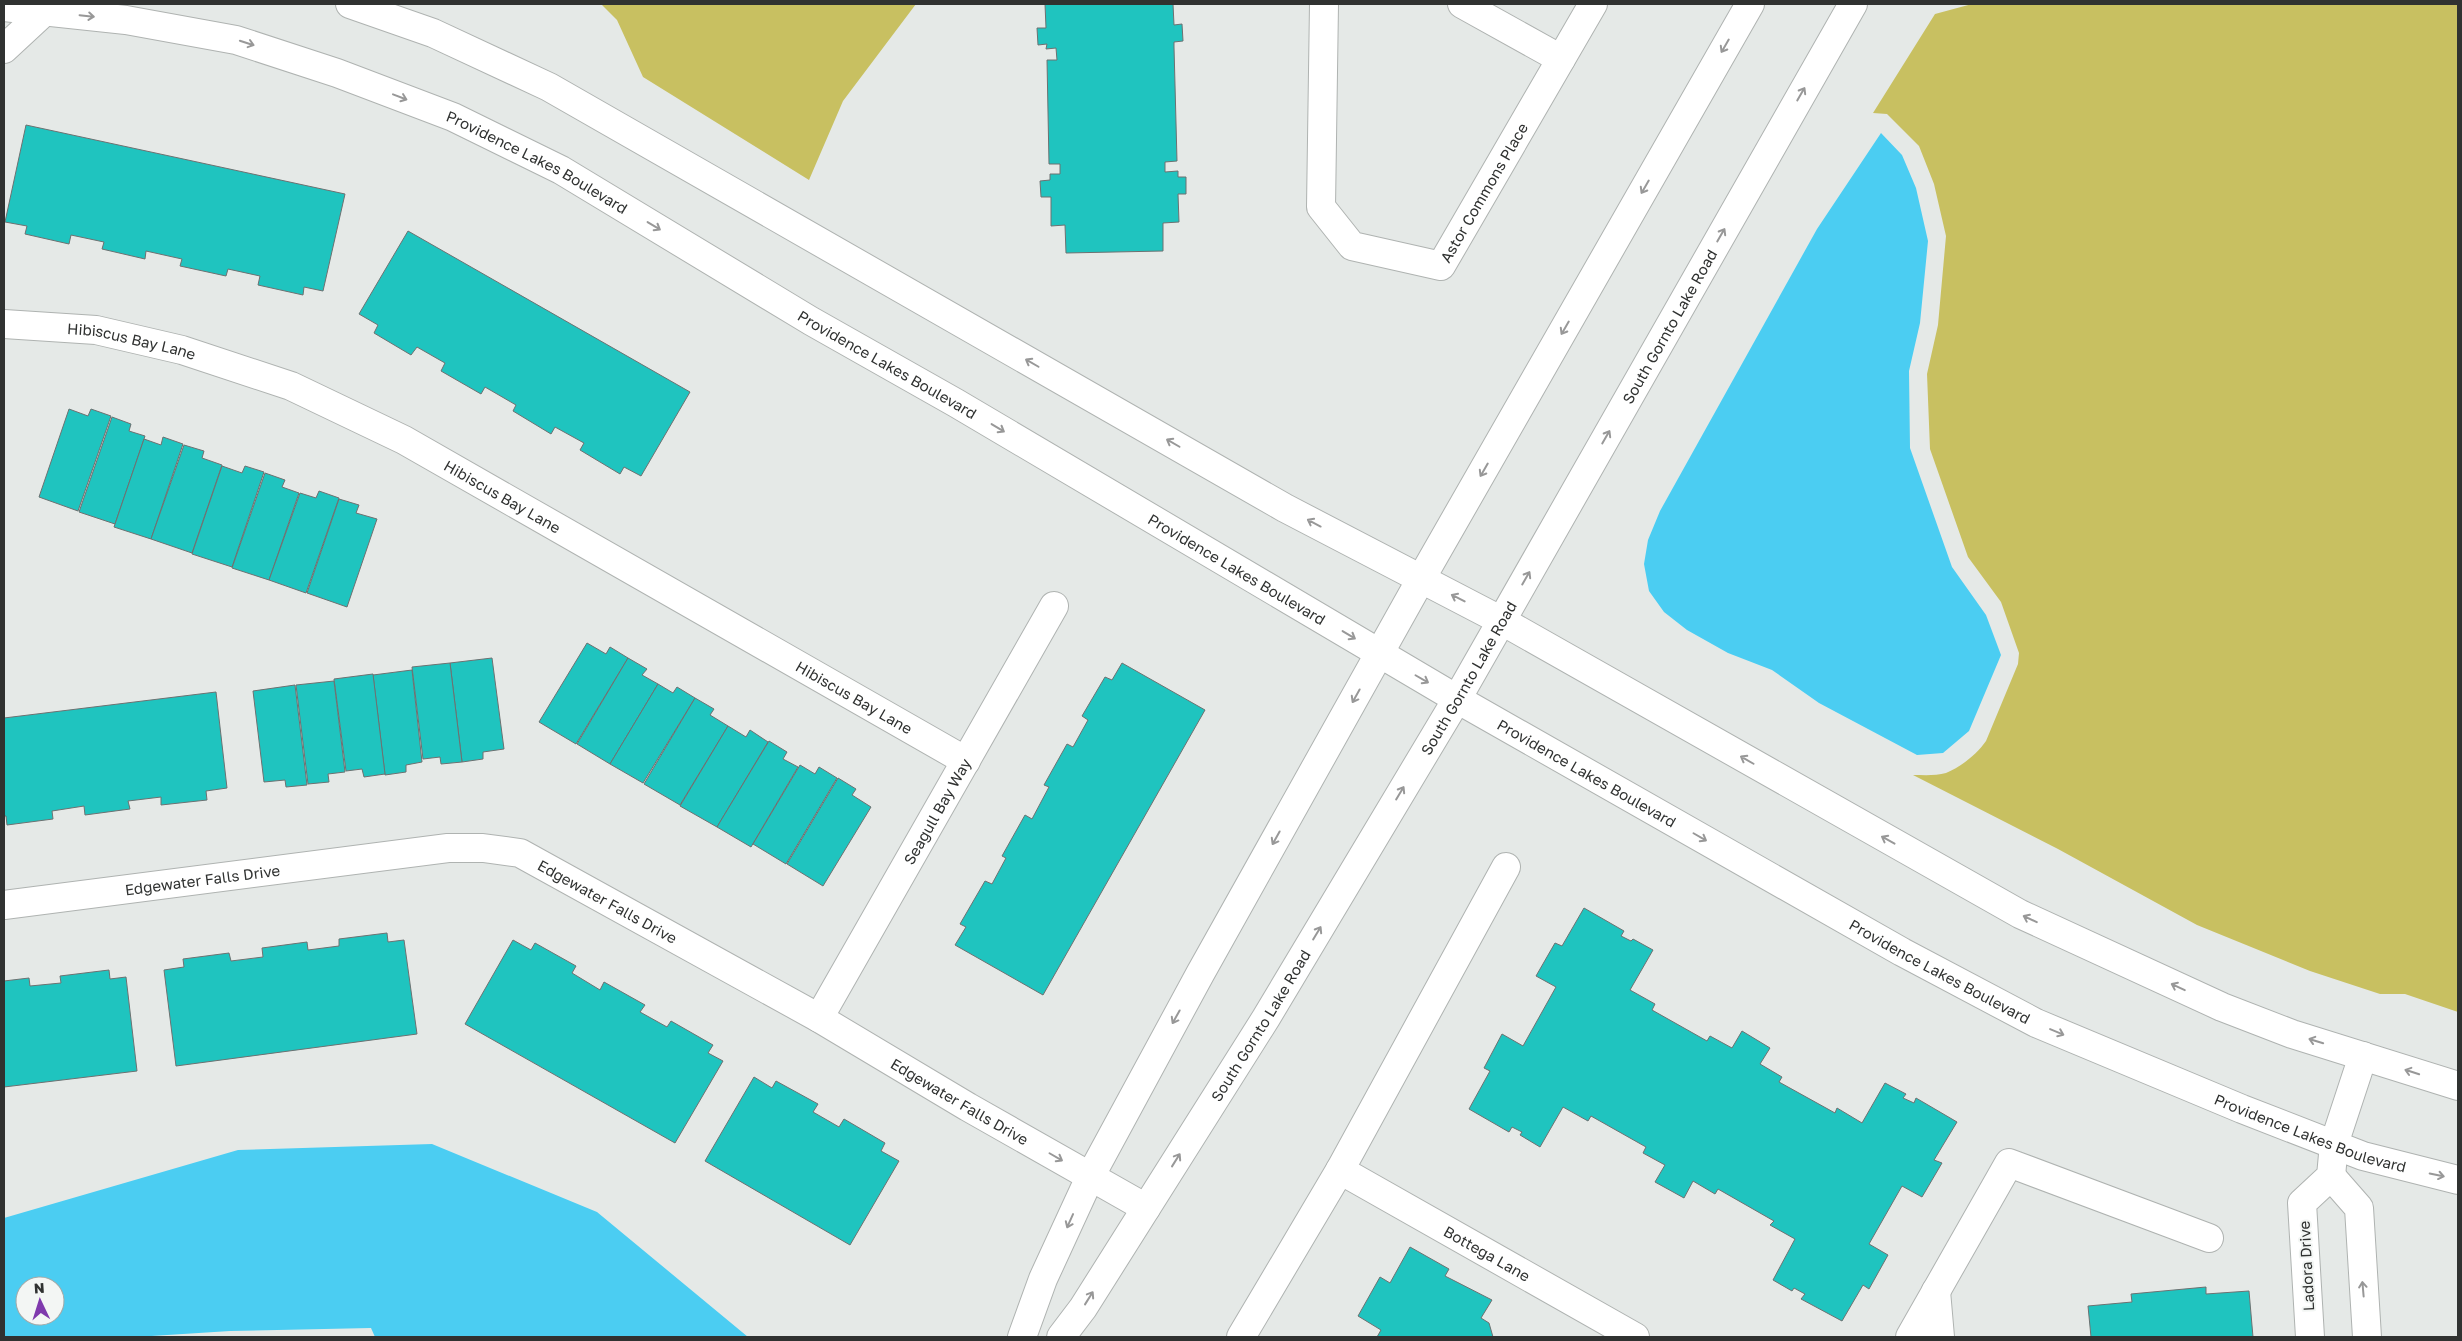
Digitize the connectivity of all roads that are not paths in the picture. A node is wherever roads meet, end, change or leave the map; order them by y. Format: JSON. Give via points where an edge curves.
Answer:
{"nodes":[{"id":1,"x":350,"y":4,"type":"edge"},
{"id":2,"x":1324,"y":4,"type":"edge"},
{"id":3,"x":1462,"y":4,"type":"edge"},
{"id":4,"x":1593,"y":4,"type":"edge"},
{"id":5,"x":1750,"y":4,"type":"edge"},
{"id":6,"x":1853,"y":4,"type":"edge"},
{"id":7,"x":4,"y":7,"type":"edge"},
{"id":8,"x":45,"y":11,"type":"junction"},
{"id":9,"x":4,"y":49,"type":"edge"},
{"id":10,"x":1561,"y":59,"type":"junction"},
{"id":11,"x":4,"y":324,"type":"edge"},
{"id":12,"x":1421,"y":579,"type":"junction"},
{"id":13,"x":1054,"y":606,"type":"dead end"},
{"id":14,"x":1502,"y":621,"type":"junction"},
{"id":15,"x":1380,"y":654,"type":"junction"},
{"id":16,"x":1456,"y":699,"type":"junction"},
{"id":17,"x":966,"y":761,"type":"junction"},
{"id":18,"x":1506,"y":868,"type":"dead end"},
{"id":19,"x":4,"y":905,"type":"edge"},
{"id":20,"x":819,"y":1018,"type":"junction"},
{"id":21,"x":2363,"y":1056,"type":"junction"},
{"id":22,"x":2458,"y":1086,"type":"edge"},
{"id":23,"x":2334,"y":1144,"type":"junction"},
{"id":24,"x":1340,"y":1170,"type":"junction"},
{"id":25,"x":1090,"y":1176,"type":"junction"},
{"id":26,"x":2331,"y":1176,"type":"junction"},
{"id":27,"x":2458,"y":1180,"type":"edge"},
{"id":28,"x":1146,"y":1208,"type":"junction"},
{"id":29,"x":2209,"y":1238,"type":"dead end"},
{"id":30,"x":1936,"y":1291,"type":"junction"},
{"id":31,"x":1022,"y":1337,"type":"edge"},
{"id":32,"x":1061,"y":1337,"type":"edge"},
{"id":33,"x":1240,"y":1337,"type":"edge"},
{"id":34,"x":1635,"y":1337,"type":"edge"},
{"id":35,"x":1910,"y":1337,"type":"edge"},
{"id":36,"x":1940,"y":1337,"type":"edge"},
{"id":37,"x":2310,"y":1337,"type":"edge"},
{"id":38,"x":2367,"y":1337,"type":"edge"}],
"edges":[{"from":12,"to":1,"type":"street","one_way":true,"via":[[1285,508],[549,87],[433,33]]},
{"from":2,"to":10,"type":"street","name":"Astor Commons Place","via":[[1321,207],[1352,246],[1441,266]]},
{"from":3,"to":10,"type":"street"},
{"from":4,"to":10,"type":"street","name":"Astor Commons Place"},
{"from":5,"to":12,"type":"street","one_way":true},
{"from":14,"to":6,"type":"street","name":"South Gornto Lake Road","one_way":true},
{"from":7,"to":8,"type":"street","name":"Providence Lakes Boulevard"},
{"from":8,"to":9,"type":"street"},
{"from":8,"to":15,"type":"street","name":"Providence Lakes Boulevard","one_way":true,"via":[[126,20],[236,40],[453,117],[561,170],[810,321]]},
{"from":11,"to":17,"type":"street","name":"Hibiscus Bay Lane","via":[[96,330],[182,350],[291,386],[404,440]]},
{"from":14,"to":12,"type":"street","one_way":true},
{"from":12,"to":15,"type":"street"},
{"from":13,"to":17,"type":"street","name":"Seagull Bay Way"},
{"from":14,"to":16,"type":"street","name":"South Gornto Lake Road"},
{"from":21,"to":14,"type":"street","one_way":true,"via":[[2292,1034],[2222,1007],[2020,914]]},
{"from":15,"to":16,"type":"street","name":"Providence Lakes Boulevard","one_way":true},
{"from":15,"to":25,"type":"street","one_way":true},
{"from":16,"to":23,"type":"street","name":"Providence Lakes Boulevard","one_way":true,"via":[[1893,947],[2036,1023]]},
{"from":28,"to":16,"type":"street","name":"South Gornto Lake Road","one_way":true,"via":[[1266,1018]]},
{"from":17,"to":20,"type":"street","name":"Seagull Bay Way"},
{"from":18,"to":24,"type":"street"},
{"from":19,"to":20,"type":"street","name":"Edgewater Falls Drive","via":[[448,848],[520,853]]},
{"from":20,"to":25,"type":"street","name":"Edgewater Falls Drive","one_way":true},
{"from":22,"to":21,"type":"street","one_way":true},
{"from":21,"to":23,"type":"street"},
{"from":23,"to":26,"type":"street"},
{"from":23,"to":27,"type":"street","name":"Providence Lakes Boulevard","one_way":true,"via":[[2363,1156]]},
{"from":24,"to":33,"type":"street"},
{"from":24,"to":34,"type":"street","name":"Bottega Lane"},
{"from":25,"to":28,"type":"street","name":"Edgewater Falls Drive"},
{"from":25,"to":31,"type":"street","one_way":true,"via":[[1043,1279]]},
{"from":26,"to":37,"type":"street","name":"Ladora Drive","via":[[2302,1203]]},
{"from":38,"to":26,"type":"street","one_way":true,"via":[[2359,1208]]},
{"from":32,"to":28,"type":"street","name":"South Gornto Lake Road","one_way":true},
{"from":29,"to":30,"type":"street","via":[[2009,1164]]},
{"from":30,"to":35,"type":"street"},
{"from":30,"to":36,"type":"street"}]}
